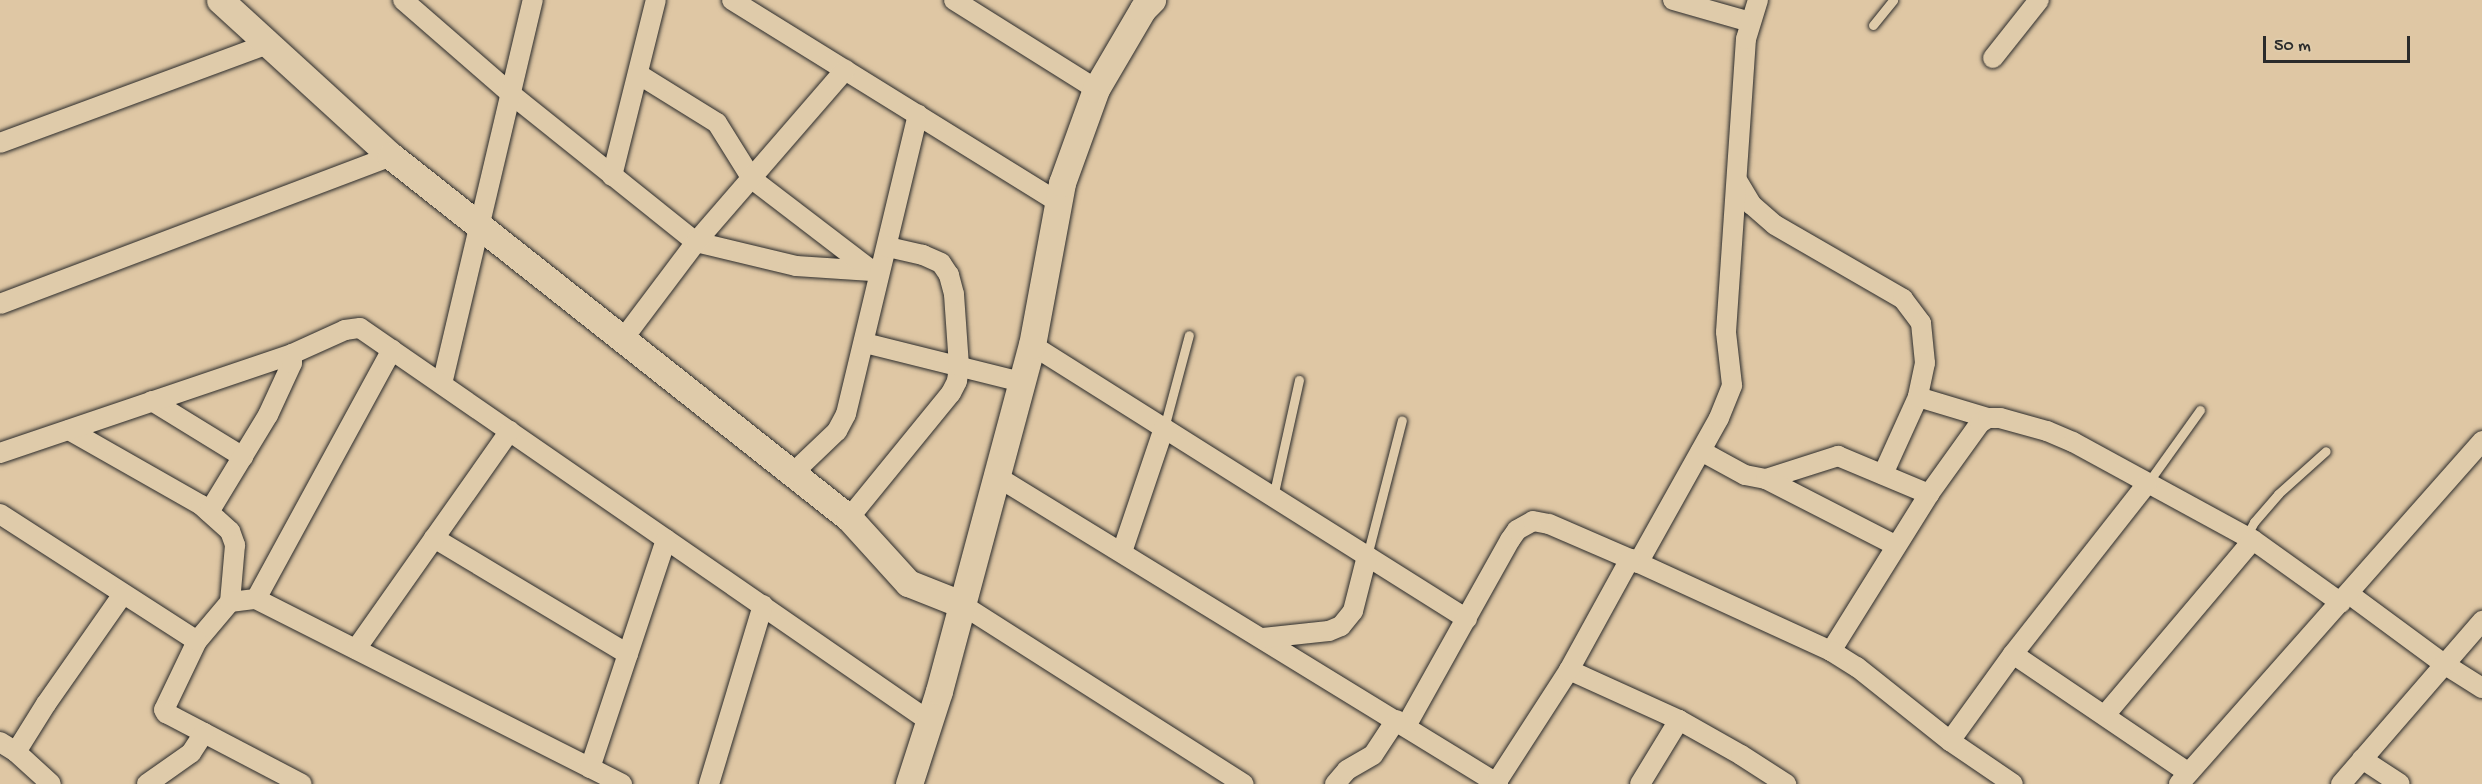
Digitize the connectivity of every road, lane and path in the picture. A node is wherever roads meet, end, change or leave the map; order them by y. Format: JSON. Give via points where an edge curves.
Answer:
{"nodes":[{"id":1,"x":220,"y":0,"type":"edge"},
{"id":2,"x":403,"y":0,"type":"edge"},
{"id":3,"x":533,"y":0,"type":"edge"},
{"id":4,"x":656,"y":0,"type":"edge"},
{"id":5,"x":732,"y":0,"type":"edge"},
{"id":6,"x":954,"y":0,"type":"edge"},
{"id":7,"x":1152,"y":0,"type":"edge"},
{"id":8,"x":1673,"y":0,"type":"edge"},
{"id":9,"x":1758,"y":0,"type":"edge"},
{"id":10,"x":1893,"y":0,"type":"edge"},
{"id":11,"x":2038,"y":0,"type":"edge"},
{"id":12,"x":1750,"y":22,"type":"junction"},
{"id":13,"x":1874,"y":25,"type":"dead end"},
{"id":14,"x":268,"y":44,"type":"junction"},
{"id":15,"x":1993,"y":58,"type":"dead end"},
{"id":16,"x":845,"y":70,"type":"junction"},
{"id":17,"x":638,"y":74,"type":"junction"},
{"id":18,"x":1096,"y":90,"type":"junction"},
{"id":19,"x":511,"y":94,"type":"junction"},
{"id":20,"x":918,"y":115,"type":"junction"},
{"id":21,"x":0,"y":143,"type":"edge"},
{"id":22,"x":391,"y":156,"type":"junction"},
{"id":23,"x":612,"y":176,"type":"junction"},
{"id":24,"x":752,"y":179,"type":"junction"},
{"id":25,"x":1738,"y":182,"type":"junction"},
{"id":26,"x":1058,"y":202,"type":"junction"},
{"id":27,"x":481,"y":228,"type":"junction"},
{"id":28,"x":696,"y":242,"type":"junction"},
{"id":29,"x":887,"y":247,"type":"junction"},
{"id":30,"x":876,"y":274,"type":"junction"},
{"id":31,"x":0,"y":304,"type":"edge"},
{"id":32,"x":1189,"y":335,"type":"dead end"},
{"id":33,"x":623,"y":339,"type":"junction"},
{"id":34,"x":865,"y":343,"type":"junction"},
{"id":35,"x":1032,"y":345,"type":"junction"},
{"id":36,"x":392,"y":350,"type":"junction"},
{"id":37,"x":292,"y":354,"type":"junction"},
{"id":38,"x":958,"y":366,"type":"junction"},
{"id":39,"x":1299,"y":381,"type":"dead end"},
{"id":40,"x":1022,"y":382,"type":"junction"},
{"id":41,"x":442,"y":384,"type":"junction"},
{"id":42,"x":1918,"y":397,"type":"junction"},
{"id":43,"x":152,"y":401,"type":"junction"},
{"id":44,"x":2200,"y":410,"type":"dead end"},
{"id":45,"x":1989,"y":418,"type":"junction"},
{"id":46,"x":1402,"y":420,"type":"dead end"},
{"id":47,"x":1164,"y":428,"type":"junction"},
{"id":48,"x":69,"y":430,"type":"junction"},
{"id":49,"x":510,"y":431,"type":"junction"},
{"id":50,"x":2482,"y":441,"type":"edge"},
{"id":51,"x":1701,"y":450,"type":"junction"},
{"id":52,"x":2326,"y":452,"type":"dead end"},
{"id":53,"x":0,"y":453,"type":"edge"},
{"id":54,"x":243,"y":457,"type":"junction"},
{"id":55,"x":793,"y":473,"type":"junction"},
{"id":56,"x":1883,"y":474,"type":"junction"},
{"id":57,"x":996,"y":476,"type":"junction"},
{"id":58,"x":1766,"y":479,"type":"junction"},
{"id":59,"x":2147,"y":484,"type":"junction"},
{"id":60,"x":1929,"y":494,"type":"junction"},
{"id":61,"x":1273,"y":497,"type":"junction"},
{"id":62,"x":209,"y":512,"type":"junction"},
{"id":63,"x":849,"y":518,"type":"junction"},
{"id":64,"x":3,"y":524,"type":"edge"},
{"id":65,"x":434,"y":538,"type":"junction"},
{"id":66,"x":666,"y":538,"type":"junction"},
{"id":67,"x":2250,"y":539,"type":"junction"},
{"id":68,"x":1895,"y":545,"type":"junction"},
{"id":69,"x":1122,"y":552,"type":"junction"},
{"id":70,"x":1367,"y":556,"type":"junction"},
{"id":71,"x":1634,"y":561,"type":"junction"},
{"id":72,"x":123,"y":594,"type":"junction"},
{"id":73,"x":2345,"y":598,"type":"junction"},
{"id":74,"x":256,"y":599,"type":"junction"},
{"id":75,"x":230,"y":602,"type":"junction"},
{"id":76,"x":961,"y":604,"type":"junction"},
{"id":77,"x":763,"y":605,"type":"junction"},
{"id":78,"x":1467,"y":619,"type":"junction"},
{"id":79,"x":2482,"y":621,"type":"edge"},
{"id":80,"x":1263,"y":638,"type":"junction"},
{"id":81,"x":197,"y":641,"type":"junction"},
{"id":82,"x":356,"y":650,"type":"junction"},
{"id":83,"x":1831,"y":651,"type":"junction"},
{"id":84,"x":628,"y":654,"type":"junction"},
{"id":85,"x":2013,"y":654,"type":"junction"},
{"id":86,"x":2444,"y":664,"type":"junction"},
{"id":87,"x":1569,"y":670,"type":"junction"},
{"id":88,"x":2482,"y":688,"type":"edge"},
{"id":89,"x":2104,"y":716,"type":"junction"},
{"id":90,"x":1679,"y":720,"type":"junction"},
{"id":91,"x":929,"y":721,"type":"junction"},
{"id":92,"x":1401,"y":723,"type":"junction"},
{"id":93,"x":204,"y":733,"type":"junction"},
{"id":94,"x":1950,"y":741,"type":"junction"},
{"id":95,"x":8,"y":747,"type":"edge"},
{"id":96,"x":2362,"y":759,"type":"junction"},
{"id":97,"x":590,"y":768,"type":"junction"},
{"id":98,"x":2184,"y":778,"type":"edge"},
{"id":99,"x":1497,"y":783,"type":"edge"},
{"id":100,"x":51,"y":784,"type":"edge"},
{"id":101,"x":147,"y":784,"type":"edge"},
{"id":102,"x":302,"y":784,"type":"edge"},
{"id":103,"x":622,"y":784,"type":"edge"},
{"id":104,"x":709,"y":784,"type":"edge"},
{"id":105,"x":909,"y":784,"type":"edge"},
{"id":106,"x":1244,"y":784,"type":"edge"},
{"id":107,"x":1335,"y":784,"type":"edge"},
{"id":108,"x":1640,"y":784,"type":"edge"},
{"id":109,"x":1786,"y":784,"type":"edge"},
{"id":110,"x":2013,"y":784,"type":"edge"},
{"id":111,"x":2340,"y":784,"type":"edge"},
{"id":112,"x":2400,"y":784,"type":"edge"}],
"edges":[{"from":1,"to":14,"type":"street"},
{"from":2,"to":19,"type":"street"},
{"from":3,"to":19,"type":"street"},
{"from":4,"to":17,"type":"street"},
{"from":5,"to":16,"type":"street"},
{"from":6,"to":18,"type":"street"},
{"from":7,"to":18,"type":"street"},
{"from":8,"to":12,"type":"street"},
{"from":9,"to":12,"type":"street"},
{"from":10,"to":13,"type":"lane"},
{"from":11,"to":15,"type":"street"},
{"from":12,"to":25,"type":"street"},
{"from":14,"to":21,"type":"street"},
{"from":14,"to":22,"type":"street"},
{"from":16,"to":20,"type":"street"},
{"from":16,"to":24,"type":"street"},
{"from":17,"to":23,"type":"street"},
{"from":17,"to":24,"type":"street","via":[[717,123]]},
{"from":18,"to":26,"type":"street"},
{"from":19,"to":23,"type":"street"},
{"from":19,"to":27,"type":"street"},
{"from":20,"to":26,"type":"street"},
{"from":20,"to":29,"type":"street"},
{"from":22,"to":27,"type":"street"},
{"from":22,"to":31,"type":"street"},
{"from":23,"to":28,"type":"street"},
{"from":24,"to":28,"type":"street"},
{"from":24,"to":30,"type":"street"},
{"from":25,"to":42,"type":"street","via":[[1752,205],[1775,225],[1903,300],[1913,311],[1921,323],[1924,339]]},
{"from":25,"to":51,"type":"street","via":[[1726,332],[1732,385]]},
{"from":26,"to":35,"type":"street"},
{"from":27,"to":33,"type":"street"},
{"from":27,"to":41,"type":"street"},
{"from":28,"to":30,"type":"street","via":[[796,266]]},
{"from":28,"to":33,"type":"street"},
{"from":29,"to":30,"type":"street"},
{"from":29,"to":38,"type":"street","via":[[941,263],[949,275],[954,294]]},
{"from":30,"to":34,"type":"street"},
{"from":32,"to":47,"type":"lane"},
{"from":33,"to":55,"type":"street"},
{"from":34,"to":38,"type":"street"},
{"from":34,"to":55,"type":"street","via":[[846,414],[837,430]]},
{"from":35,"to":40,"type":"street"},
{"from":35,"to":47,"type":"street"},
{"from":36,"to":37,"type":"street","via":[[356,328]]},
{"from":36,"to":41,"type":"street"},
{"from":36,"to":74,"type":"street"},
{"from":37,"to":43,"type":"street"},
{"from":37,"to":54,"type":"street","via":[[292,363],[268,415]]},
{"from":38,"to":40,"type":"street"},
{"from":38,"to":63,"type":"street","via":[[951,393]]},
{"from":39,"to":61,"type":"lane"},
{"from":40,"to":57,"type":"street"},
{"from":41,"to":49,"type":"street"},
{"from":42,"to":45,"type":"street"},
{"from":42,"to":56,"type":"street"},
{"from":43,"to":48,"type":"street"},
{"from":43,"to":54,"type":"street"},
{"from":44,"to":59,"type":"lane"},
{"from":45,"to":59,"type":"street","via":[[2056,435]]},
{"from":45,"to":60,"type":"street","via":[[1980,423]]},
{"from":46,"to":70,"type":"lane"},
{"from":47,"to":61,"type":"street"},
{"from":47,"to":69,"type":"street"},
{"from":48,"to":53,"type":"street"},
{"from":48,"to":62,"type":"street"},
{"from":49,"to":65,"type":"street"},
{"from":49,"to":66,"type":"street"},
{"from":50,"to":73,"type":"street"},
{"from":51,"to":58,"type":"street","via":[[1745,475]]},
{"from":51,"to":71,"type":"street"},
{"from":52,"to":67,"type":"lane","via":[[2278,494],[2254,522]]},
{"from":54,"to":62,"type":"street"},
{"from":55,"to":63,"type":"street"},
{"from":56,"to":58,"type":"street","via":[[1838,456]]},
{"from":56,"to":60,"type":"street"},
{"from":57,"to":69,"type":"street"},
{"from":57,"to":76,"type":"street"},
{"from":58,"to":68,"type":"street"},
{"from":59,"to":67,"type":"street"},
{"from":59,"to":85,"type":"street"},
{"from":60,"to":68,"type":"street"},
{"from":61,"to":70,"type":"street"},
{"from":62,"to":75,"type":"street","via":[[230,531],[235,545]]},
{"from":63,"to":76,"type":"street","via":[[908,583]]},
{"from":64,"to":72,"type":"street"},
{"from":65,"to":82,"type":"street"},
{"from":65,"to":84,"type":"street"},
{"from":66,"to":77,"type":"street"},
{"from":66,"to":84,"type":"street"},
{"from":67,"to":73,"type":"street"},
{"from":67,"to":89,"type":"street"},
{"from":68,"to":83,"type":"street"},
{"from":69,"to":80,"type":"street"},
{"from":70,"to":78,"type":"street"},
{"from":70,"to":80,"type":"street","via":[[1353,611],[1341,626],[1329,631]]},
{"from":71,"to":78,"type":"street","via":[[1549,524],[1525,523],[1510,540]]},
{"from":71,"to":83,"type":"street"},
{"from":71,"to":87,"type":"street"},
{"from":72,"to":81,"type":"street"},
{"from":72,"to":95,"type":"street","via":[[46,704]]},
{"from":73,"to":86,"type":"street"},
{"from":73,"to":98,"type":"street"},
{"from":74,"to":75,"type":"street"},
{"from":74,"to":82,"type":"street"},
{"from":75,"to":81,"type":"street"},
{"from":76,"to":91,"type":"street"},
{"from":76,"to":106,"type":"street"},
{"from":77,"to":91,"type":"street"},
{"from":77,"to":104,"type":"street"},
{"from":78,"to":92,"type":"street"},
{"from":79,"to":86,"type":"street"},
{"from":80,"to":92,"type":"street"},
{"from":81,"to":93,"type":"street","via":[[164,710]]},
{"from":82,"to":97,"type":"street"},
{"from":83,"to":94,"type":"street"},
{"from":84,"to":97,"type":"street"},
{"from":85,"to":89,"type":"street"},
{"from":85,"to":94,"type":"street"},
{"from":86,"to":88,"type":"street"},
{"from":86,"to":96,"type":"street"},
{"from":87,"to":90,"type":"street"},
{"from":87,"to":99,"type":"street"},
{"from":89,"to":98,"type":"street"},
{"from":90,"to":108,"type":"street"},
{"from":90,"to":109,"type":"street"},
{"from":91,"to":105,"type":"street"},
{"from":92,"to":99,"type":"street"},
{"from":92,"to":107,"type":"street","via":[[1373,754],[1347,770]]},
{"from":93,"to":101,"type":"street","via":[[192,753]]},
{"from":93,"to":102,"type":"street"},
{"from":94,"to":110,"type":"street"},
{"from":95,"to":100,"type":"street"},
{"from":96,"to":111,"type":"street"},
{"from":96,"to":112,"type":"street"},
{"from":97,"to":103,"type":"street"}]}
